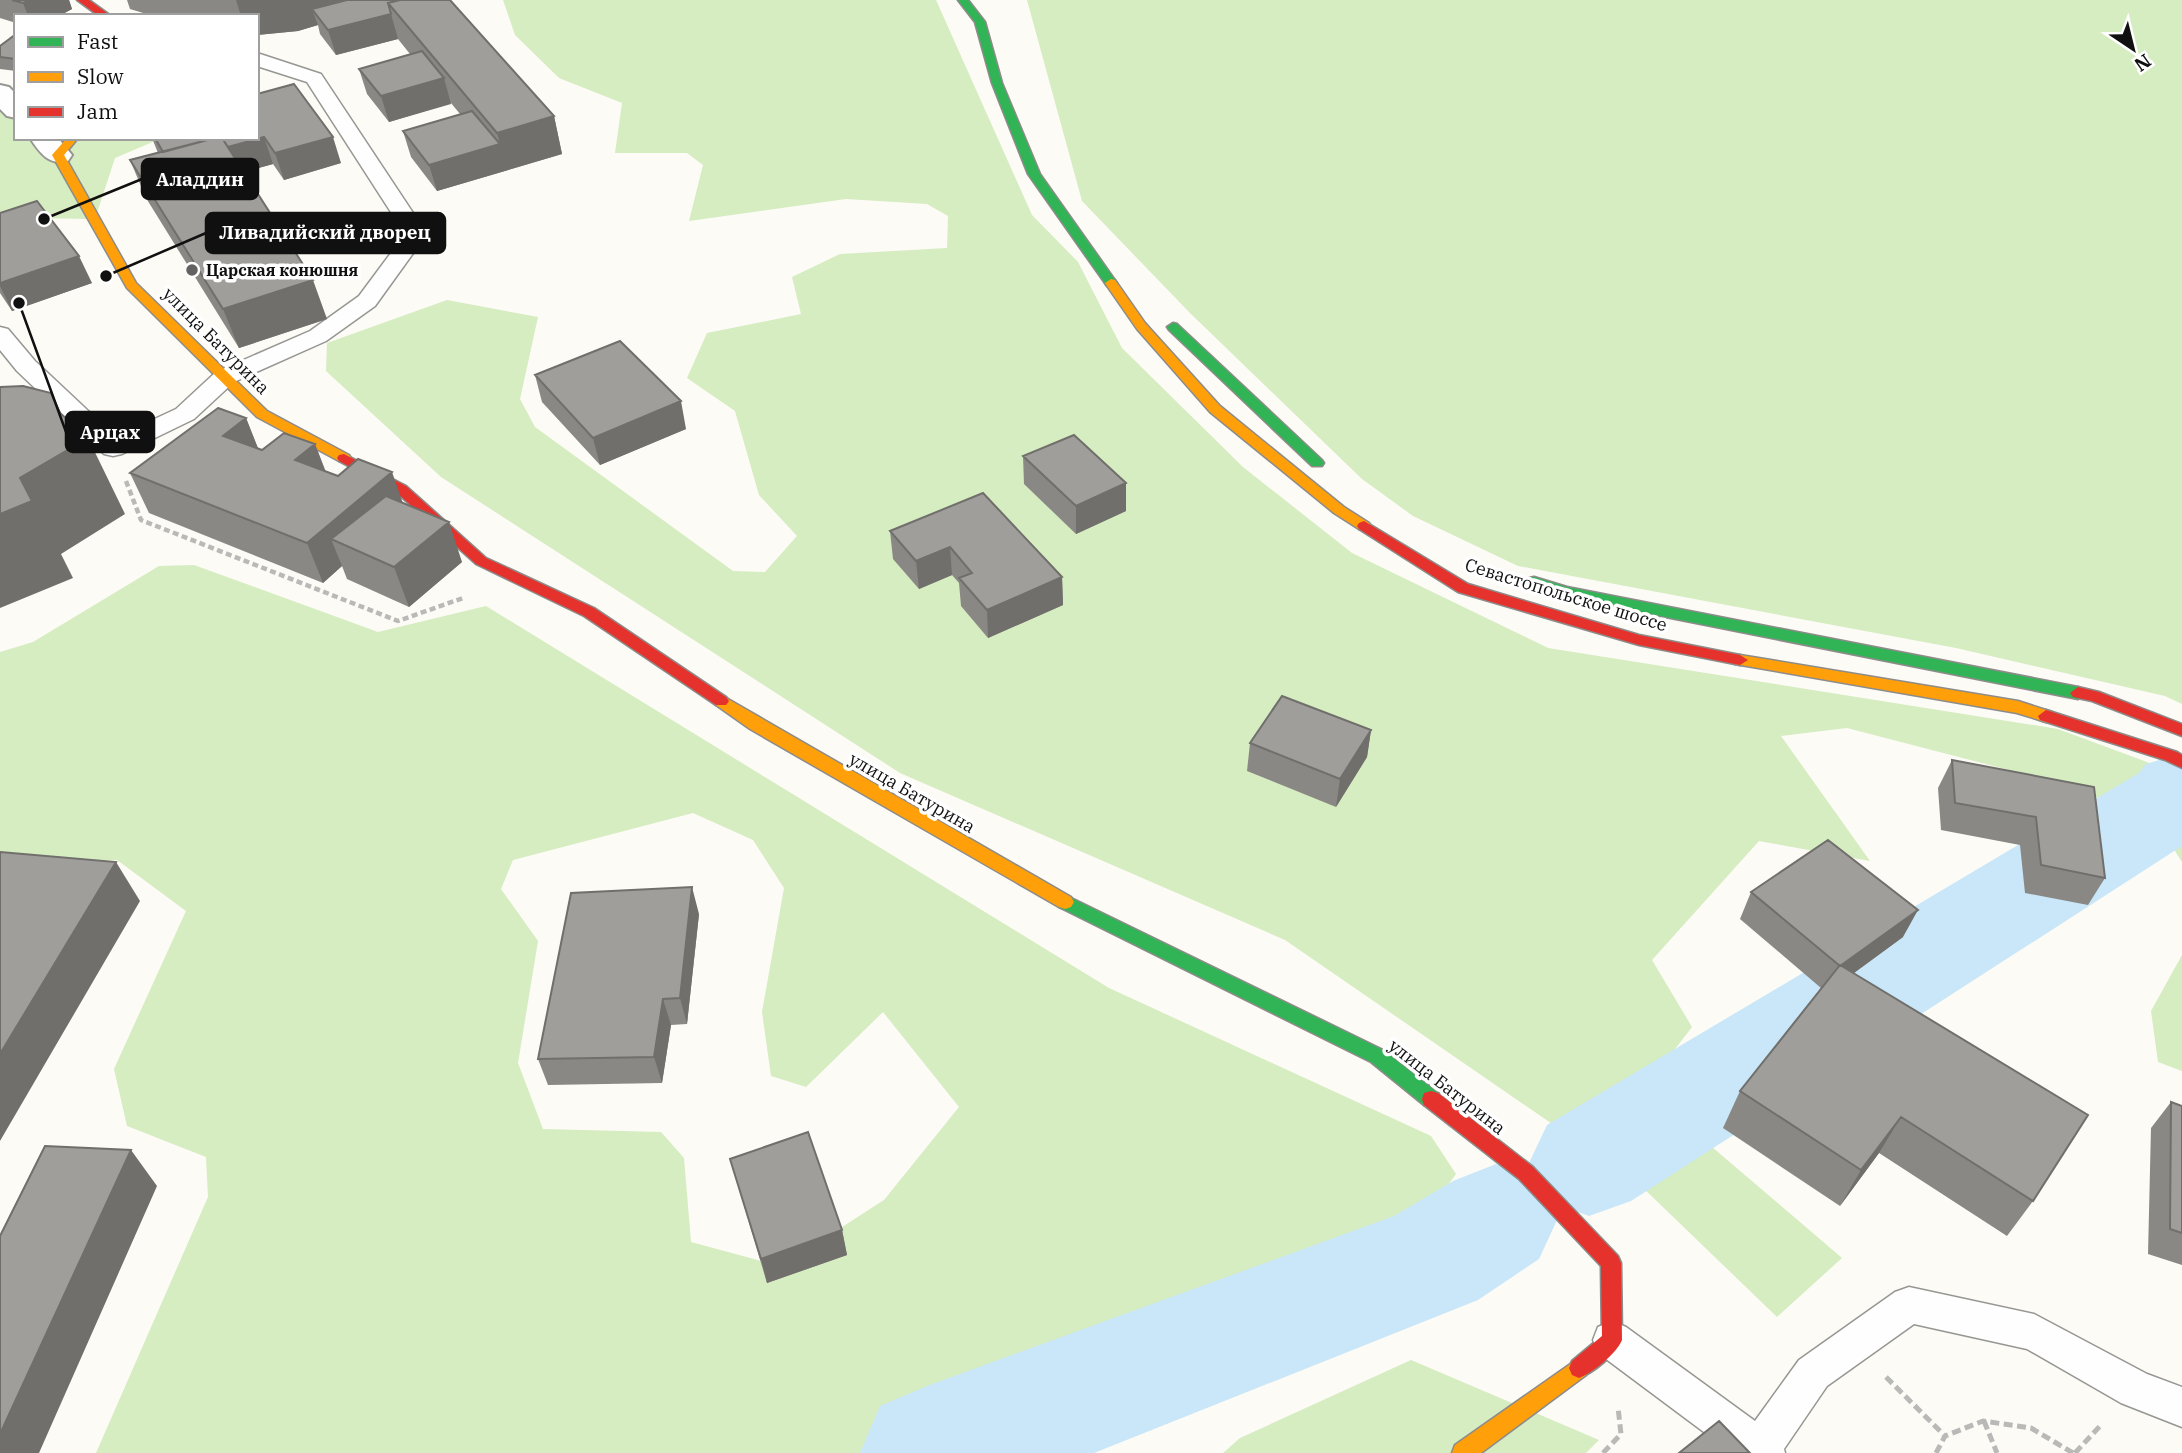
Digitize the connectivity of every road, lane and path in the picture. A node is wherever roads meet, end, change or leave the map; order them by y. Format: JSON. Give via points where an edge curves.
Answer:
{"nodes":[{"id":1,"x":82,"y":0,"type":"edge"},
{"id":2,"x":963,"y":0,"type":"edge"},
{"id":3,"x":982,"y":0,"type":"edge"},
{"id":4,"x":103,"y":14,"type":"edge"},
{"id":5,"x":996,"y":22,"type":"dead end"},
{"id":6,"x":259,"y":59,"type":"edge"},
{"id":7,"x":0,"y":93,"type":"edge"},
{"id":8,"x":14,"y":108,"type":"edge"},
{"id":9,"x":58,"y":144,"type":"edge"},
{"id":10,"x":1055,"y":176,"type":"dead end"},
{"id":11,"x":1070,"y":197,"type":"dead end"},
{"id":12,"x":1164,"y":317,"type":"dead end"},
{"id":13,"x":0,"y":334,"type":"edge"},
{"id":14,"x":225,"y":377,"type":"junction"},
{"id":15,"x":113,"y":448,"type":"junction"},
{"id":16,"x":1332,"y":474,"type":"dead end"},
{"id":17,"x":519,"y":578,"type":"junction"},
{"id":18,"x":1518,"y":578,"type":"dead end"},
{"id":19,"x":2182,"y":730,"type":"edge"},
{"id":20,"x":2182,"y":762,"type":"edge"},
{"id":21,"x":1612,"y":1340,"type":"junction"},
{"id":22,"x":1854,"y":1344,"type":"junction"},
{"id":23,"x":2182,"y":1407,"type":"edge"},
{"id":24,"x":1983,"y":1421,"type":"junction"},
{"id":25,"x":1945,"y":1436,"type":"junction"},
{"id":26,"x":1763,"y":1451,"type":"edge"},
{"id":27,"x":1463,"y":1453,"type":"edge"},
{"id":28,"x":1936,"y":1453,"type":"edge"},
{"id":29,"x":1997,"y":1453,"type":"edge"},
{"id":30,"x":2073,"y":1453,"type":"edge"}],
"edges":[{"from":1,"to":4,"type":"main road"},
{"from":2,"to":20,"type":"main road","name":"Севастопольское шоссе","via":[[980,22],[997,83],[1034,174],[1141,326],[1215,409],[1339,510],[1464,588],[1639,640],[2018,707]]},
{"from":3,"to":5,"type":"main road"},
{"from":6,"to":14,"type":"lane","via":[[314,78],[416,234],[367,301],[318,336]]},
{"from":7,"to":8,"type":"street"},
{"from":9,"to":14,"type":"main road","name":"улица Батурина","via":[[131,285]]},
{"from":10,"to":11,"type":"main road"},
{"from":12,"to":16,"type":"main road"},
{"from":13,"to":15,"type":"lane","via":[[26,366]]},
{"from":14,"to":15,"type":"lane","via":[[185,414]]},
{"from":14,"to":17,"type":"main road","name":"улица Батурина","via":[[262,414],[401,489],[481,561]]},
{"from":15,"to":17,"type":"path","via":[[141,520],[398,621]]},
{"from":17,"to":21,"type":"main road","name":"улица Батурина","via":[[589,612],[756,725],[1061,900],[1377,1056],[1526,1173],[1611,1263]]},
{"from":18,"to":19,"type":"main road","via":[[1565,592],[2094,696]]},
{"from":21,"to":26,"type":"lane"},
{"from":21,"to":27,"type":"main road"},
{"from":22,"to":23,"type":"lane","via":[[1909,1305],[2034,1332],[2135,1389]]},
{"from":22,"to":25,"type":"path"},
{"from":22,"to":26,"type":"lane","via":[[1813,1373]]},
{"from":24,"to":25,"type":"path"},
{"from":24,"to":29,"type":"path"},
{"from":24,"to":30,"type":"path","via":[[2031,1428]]},
{"from":25,"to":28,"type":"path"}]}
